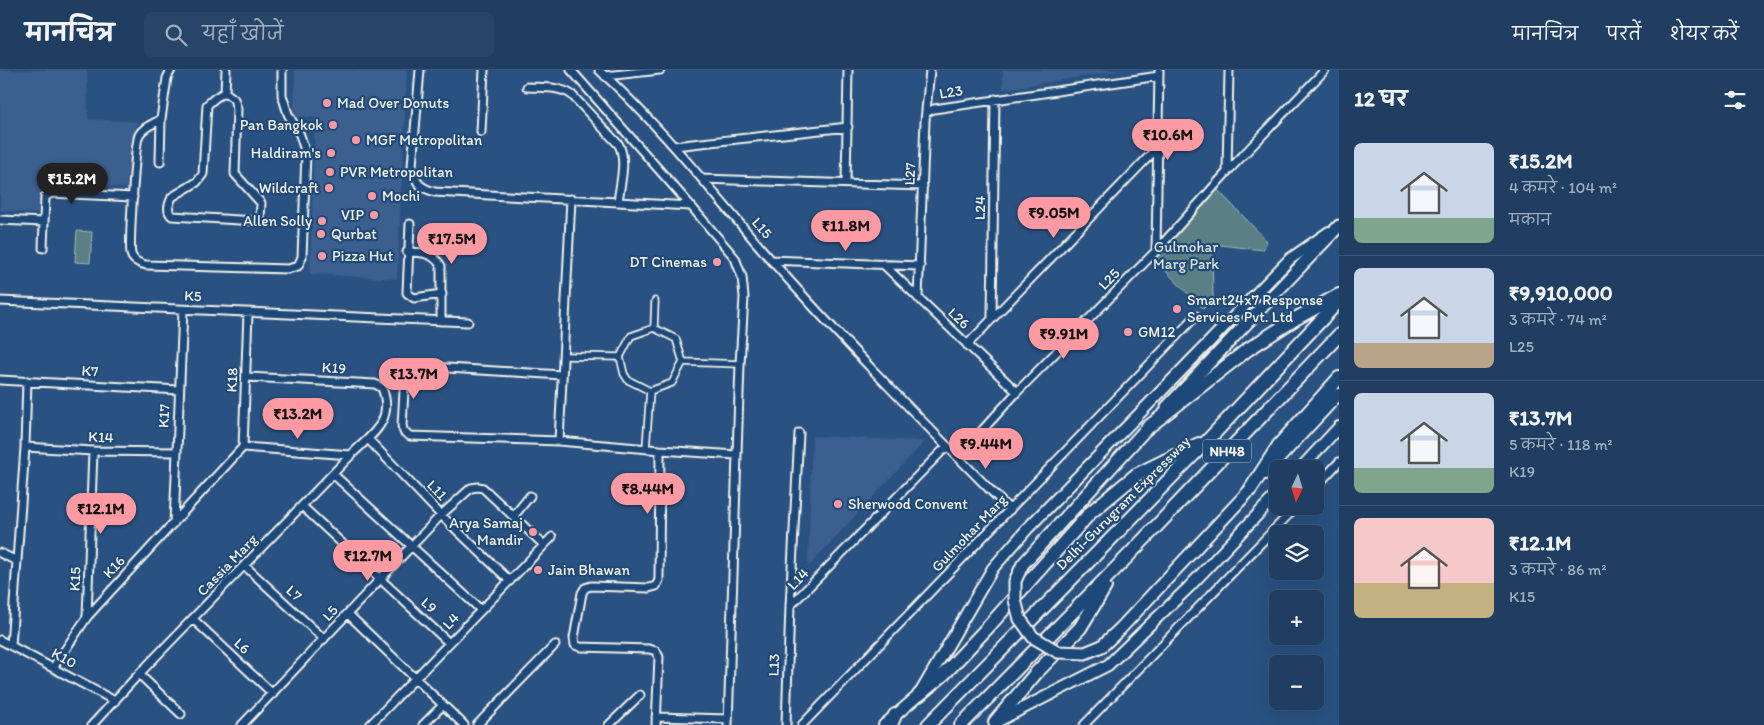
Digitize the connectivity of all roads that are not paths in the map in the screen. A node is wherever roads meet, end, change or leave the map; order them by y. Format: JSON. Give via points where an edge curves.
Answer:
{"nodes":[{"id":1,"x":171,"y":70,"type":"edge"},
{"id":2,"x":226,"y":70,"type":"edge"},
{"id":3,"x":282,"y":70,"type":"edge"},
{"id":4,"x":420,"y":70,"type":"edge"},
{"id":5,"x":484,"y":70,"type":"edge"},
{"id":6,"x":571,"y":70,"type":"edge"},
{"id":7,"x":599,"y":70,"type":"edge"},
{"id":8,"x":660,"y":70,"type":"edge"},
{"id":9,"x":848,"y":70,"type":"edge"},
{"id":10,"x":930,"y":70,"type":"edge"},
{"id":11,"x":1229,"y":70,"type":"edge"},
{"id":12,"x":1315,"y":70,"type":"edge"},
{"id":13,"x":1326,"y":70,"type":"edge"},
{"id":14,"x":1159,"y":73,"type":"edge"},
{"id":15,"x":606,"y":76,"type":"junction"},
{"id":16,"x":1314,"y":82,"type":"junction"},
{"id":17,"x":527,"y":87,"type":"dead end"},
{"id":18,"x":225,"y":92,"type":"junction"},
{"id":19,"x":995,"y":99,"type":"junction"},
{"id":20,"x":927,"y":112,"type":"junction"},
{"id":21,"x":161,"y":119,"type":"junction"},
{"id":22,"x":848,"y":127,"type":"junction"},
{"id":23,"x":481,"y":132,"type":"dead end"},
{"id":24,"x":674,"y":146,"type":"junction"},
{"id":25,"x":1157,"y":148,"type":"junction"},
{"id":26,"x":160,"y":162,"type":"dead end"},
{"id":27,"x":1227,"y":172,"type":"junction"},
{"id":28,"x":703,"y":179,"type":"junction"},
{"id":29,"x":846,"y":183,"type":"junction"},
{"id":30,"x":923,"y":186,"type":"junction"},
{"id":31,"x":134,"y":197,"type":"junction"},
{"id":32,"x":570,"y":199,"type":"junction"},
{"id":33,"x":618,"y":202,"type":"junction"},
{"id":34,"x":691,"y":206,"type":"junction"},
{"id":35,"x":0,"y":220,"type":"edge"},
{"id":36,"x":44,"y":222,"type":"junction"},
{"id":37,"x":410,"y":224,"type":"dead end"},
{"id":38,"x":1339,"y":226,"type":"edge"},
{"id":39,"x":43,"y":248,"type":"dead end"},
{"id":40,"x":1156,"y":251,"type":"junction"},
{"id":41,"x":407,"y":252,"type":"junction"},
{"id":42,"x":771,"y":260,"type":"junction"},
{"id":43,"x":882,"y":264,"type":"junction"},
{"id":44,"x":920,"y":266,"type":"junction"},
{"id":45,"x":442,"y":294,"type":"junction"},
{"id":46,"x":1339,"y":295,"type":"edge"},
{"id":47,"x":918,"y":298,"type":"junction"},
{"id":48,"x":0,"y":301,"type":"edge"},
{"id":49,"x":655,"y":301,"type":"dead end"},
{"id":50,"x":1339,"y":301,"type":"edge"},
{"id":51,"x":183,"y":310,"type":"junction"},
{"id":52,"x":248,"y":313,"type":"junction"},
{"id":53,"x":1196,"y":316,"type":"dead end"},
{"id":54,"x":992,"y":317,"type":"junction"},
{"id":55,"x":441,"y":321,"type":"junction"},
{"id":56,"x":468,"y":322,"type":"dead end"},
{"id":57,"x":654,"y":328,"type":"junction"},
{"id":58,"x":1339,"y":334,"type":"edge"},
{"id":59,"x":967,"y":345,"type":"junction"},
{"id":60,"x":563,"y":356,"type":"junction"},
{"id":61,"x":620,"y":357,"type":"junction"},
{"id":62,"x":683,"y":362,"type":"junction"},
{"id":63,"x":740,"y":364,"type":"junction"},
{"id":64,"x":562,"y":375,"type":"junction"},
{"id":65,"x":246,"y":376,"type":"junction"},
{"id":66,"x":1339,"y":378,"type":"edge"},
{"id":67,"x":0,"y":380,"type":"edge"},
{"id":68,"x":27,"y":381,"type":"junction"},
{"id":69,"x":179,"y":390,"type":"junction"},
{"id":70,"x":650,"y":391,"type":"junction"},
{"id":71,"x":1017,"y":392,"type":"junction"},
{"id":72,"x":1339,"y":394,"type":"edge"},
{"id":73,"x":381,"y":425,"type":"joint"},
{"id":74,"x":1339,"y":427,"type":"edge"},
{"id":75,"x":1147,"y":428,"type":"junction"},
{"id":76,"x":799,"y":433,"type":"dead end"},
{"id":77,"x":368,"y":438,"type":"junction"},
{"id":78,"x":1209,"y":439,"type":"junction"},
{"id":79,"x":559,"y":441,"type":"junction"},
{"id":80,"x":947,"y":446,"type":"junction"},
{"id":81,"x":25,"y":447,"type":"junction"},
{"id":82,"x":244,"y":447,"type":"junction"},
{"id":83,"x":646,"y":448,"type":"junction"},
{"id":84,"x":660,"y":450,"type":"junction"},
{"id":85,"x":93,"y":451,"type":"junction"},
{"id":86,"x":176,"y":452,"type":"junction"},
{"id":87,"x":351,"y":455,"type":"junction"},
{"id":88,"x":737,"y":455,"type":"junction"},
{"id":89,"x":958,"y":457,"type":"junction"},
{"id":90,"x":1308,"y":460,"type":"edge"},
{"id":91,"x":1339,"y":462,"type":"edge"},
{"id":92,"x":333,"y":474,"type":"junction"},
{"id":93,"x":1324,"y":478,"type":"edge"},
{"id":94,"x":1250,"y":490,"type":"junction"},
{"id":95,"x":530,"y":496,"type":"dead end"},
{"id":96,"x":1269,"y":503,"type":"edge"},
{"id":97,"x":302,"y":506,"type":"junction"},
{"id":98,"x":1010,"y":510,"type":"junction"},
{"id":99,"x":441,"y":515,"type":"junction"},
{"id":100,"x":1288,"y":515,"type":"edge"},
{"id":101,"x":513,"y":517,"type":"junction"},
{"id":102,"x":174,"y":523,"type":"junction"},
{"id":103,"x":552,"y":537,"type":"dead end"},
{"id":104,"x":544,"y":545,"type":"junction"},
{"id":105,"x":412,"y":546,"type":"junction"},
{"id":106,"x":0,"y":553,"type":"edge"},
{"id":107,"x":17,"y":561,"type":"junction"},
{"id":108,"x":244,"y":566,"type":"junction"},
{"id":109,"x":1117,"y":568,"type":"junction"},
{"id":110,"x":381,"y":579,"type":"junction"},
{"id":111,"x":510,"y":581,"type":"junction"},
{"id":112,"x":790,"y":606,"type":"junction"},
{"id":113,"x":481,"y":610,"type":"junction"},
{"id":114,"x":348,"y":614,"type":"junction"},
{"id":115,"x":87,"y":617,"type":"junction"},
{"id":116,"x":193,"y":619,"type":"junction"},
{"id":117,"x":324,"y":639,"type":"junction"},
{"id":118,"x":0,"y":640,"type":"edge"},
{"id":119,"x":449,"y":643,"type":"junction"},
{"id":120,"x":555,"y":645,"type":"dead end"},
{"id":121,"x":12,"y":646,"type":"junction"},
{"id":122,"x":53,"y":668,"type":"junction"},
{"id":123,"x":139,"y":674,"type":"junction"},
{"id":124,"x":415,"y":678,"type":"junction"},
{"id":125,"x":273,"y":694,"type":"junction"},
{"id":126,"x":640,"y":695,"type":"dead end"},
{"id":127,"x":919,"y":695,"type":"junction"},
{"id":128,"x":115,"y":701,"type":"junction"},
{"id":129,"x":443,"y":705,"type":"junction"},
{"id":130,"x":181,"y":714,"type":"dead end"},
{"id":131,"x":656,"y":716,"type":"junction"},
{"id":132,"x":893,"y":720,"type":"edge"},
{"id":133,"x":728,"y":722,"type":"edge"},
{"id":134,"x":993,"y":724,"type":"edge"},
{"id":135,"x":92,"y":725,"type":"edge"},
{"id":136,"x":242,"y":725,"type":"edge"},
{"id":137,"x":370,"y":725,"type":"edge"},
{"id":138,"x":423,"y":725,"type":"edge"},
{"id":139,"x":464,"y":725,"type":"edge"},
{"id":140,"x":477,"y":725,"type":"edge"},
{"id":141,"x":609,"y":725,"type":"edge"},
{"id":142,"x":656,"y":725,"type":"edge"},
{"id":143,"x":786,"y":725,"type":"edge"},
{"id":144,"x":802,"y":725,"type":"edge"},
{"id":145,"x":884,"y":725,"type":"edge"},
{"id":146,"x":928,"y":725,"type":"edge"},
{"id":147,"x":962,"y":725,"type":"edge"},
{"id":148,"x":1084,"y":725,"type":"edge"}],
"edges":[{"from":1,"to":21,"type":"street"},
{"from":2,"to":18,"type":"street"},
{"from":3,"to":31,"type":"street","via":[[282,95],[306,154],[302,257],[298,266],[288,269],[137,263],[131,256]]},
{"from":4,"to":32,"type":"street","via":[[412,166],[415,179],[423,189]]},
{"from":5,"to":23,"type":"street"},
{"from":6,"to":34,"type":"street"},
{"from":7,"to":15,"type":"street","name":"L15"},
{"from":8,"to":15,"type":"street"},
{"from":9,"to":22,"type":"street"},
{"from":10,"to":20,"type":"street","name":"L27"},
{"from":11,"to":27,"type":"street"},
{"from":12,"to":16,"type":"street"},
{"from":13,"to":16,"type":"street","name":"L25"},
{"from":14,"to":19,"type":"street","name":"L23"},
{"from":14,"to":25,"type":"street"},
{"from":15,"to":24,"type":"street","name":"L15"},
{"from":16,"to":27,"type":"street","name":"L25"},
{"from":17,"to":33,"type":"street","via":[[566,90],[619,145],[623,160]]},
{"from":18,"to":18,"type":"street","via":[[234,99],[238,109],[235,174],[261,203],[260,218],[256,221],[172,216],[168,208],[172,197],[197,182],[203,174],[207,105]]},
{"from":19,"to":20,"type":"street","name":"L23"},
{"from":19,"to":54,"type":"street","name":"L24"},
{"from":20,"to":30,"type":"street","name":"L27"},
{"from":21,"to":26,"type":"street"},
{"from":21,"to":31,"type":"street","via":[[138,136]]},
{"from":22,"to":24,"type":"street"},
{"from":22,"to":29,"type":"street"},
{"from":24,"to":28,"type":"street","name":"L15"},
{"from":25,"to":40,"type":"street"},
{"from":25,"to":54,"type":"street"},
{"from":27,"to":40,"type":"street","name":"L25"},
{"from":28,"to":29,"type":"street"},
{"from":28,"to":42,"type":"street","name":"L15"},
{"from":29,"to":30,"type":"street"},
{"from":30,"to":44,"type":"street","name":"L27"},
{"from":31,"to":36,"type":"street","via":[[51,193],[45,197]]},
{"from":32,"to":33,"type":"street"},
{"from":32,"to":60,"type":"street"},
{"from":33,"to":34,"type":"street"},
{"from":34,"to":63,"type":"street","via":[[734,258],[742,277]]},
{"from":35,"to":36,"type":"street"},
{"from":36,"to":39,"type":"street"},
{"from":37,"to":41,"type":"street"},
{"from":38,"to":75,"type":"main road"},
{"from":38,"to":127,"type":"main road","via":[[1290,259],[1028,528],[993,568]]},
{"from":40,"to":71,"type":"street","name":"L25"},
{"from":41,"to":45,"type":"street","via":[[429,254],[437,259],[441,266]]},
{"from":41,"to":45,"type":"street","via":[[407,293],[414,298]]},
{"from":42,"to":43,"type":"street"},
{"from":42,"to":80,"type":"street","name":"L15"},
{"from":43,"to":44,"type":"street"},
{"from":43,"to":47,"type":"street","name":"L26"},
{"from":44,"to":47,"type":"street","name":"L27"},
{"from":45,"to":55,"type":"street"},
{"from":46,"to":75,"type":"highway","via":[[1247,350]]},
{"from":47,"to":59,"type":"street","name":"L26"},
{"from":48,"to":51,"type":"street","name":"K5"},
{"from":49,"to":57,"type":"street"},
{"from":50,"to":78,"type":"highway","name":"Delhi-Gurugram Expressway","number":"NH48"},
{"from":51,"to":52,"type":"street","name":"K5"},
{"from":51,"to":69,"type":"street","name":"K17"},
{"from":52,"to":55,"type":"street","name":"K5"},
{"from":52,"to":65,"type":"street","name":"K18"},
{"from":53,"to":98,"type":"street","name":"Gulmohar Marg"},
{"from":54,"to":59,"type":"street"},
{"from":55,"to":56,"type":"street","name":"K5"},
{"from":57,"to":61,"type":"street","via":[[631,336]]},
{"from":57,"to":62,"type":"street","via":[[676,339]]},
{"from":58,"to":109,"type":"highway","number":"NH48"},
{"from":59,"to":71,"type":"street","name":"L26"},
{"from":60,"to":61,"type":"street"},
{"from":60,"to":64,"type":"street"},
{"from":61,"to":70,"type":"street","via":[[628,380]]},
{"from":62,"to":63,"type":"street"},
{"from":62,"to":70,"type":"street","via":[[672,383]]},
{"from":63,"to":88,"type":"street"},
{"from":64,"to":79,"type":"street"},
{"from":64,"to":79,"type":"street","via":[[408,368],[404,382],[402,426],[410,436]]},
{"from":65,"to":73,"type":"street","name":"K19","via":[[375,384],[385,395],[385,414]]},
{"from":65,"to":82,"type":"street","name":"K18"},
{"from":66,"to":94,"type":"highway","via":[[1279,445]]},
{"from":67,"to":68,"type":"street","name":"K7"},
{"from":68,"to":69,"type":"street","name":"K7"},
{"from":68,"to":81,"type":"street"},
{"from":69,"to":86,"type":"street","name":"K17"},
{"from":70,"to":83,"type":"street"},
{"from":71,"to":89,"type":"street","name":"L25"},
{"from":72,"to":94,"type":"main road"},
{"from":73,"to":77,"type":"street","name":"Cassia Marg"},
{"from":74,"to":90,"type":"main road"},
{"from":75,"to":94,"type":"main road","bridge":true,"via":[[1023,564],[1015,581],[1015,600],[1020,619],[1033,638],[1058,652],[1085,653],[1102,646]]},
{"from":76,"to":112,"type":"street","name":"L14"},
{"from":77,"to":87,"type":"street","name":"Cassia Marg"},
{"from":77,"to":99,"type":"street","name":"L11"},
{"from":78,"to":127,"type":"highway","via":[[1136,475],[1090,513],[983,633]]},
{"from":78,"to":146,"type":"highway","name":"Delhi-Gurugram Expressway","number":"NH48"},
{"from":79,"to":83,"type":"street"},
{"from":80,"to":89,"type":"street","name":"L15"},
{"from":80,"to":112,"type":"street","name":"L14"},
{"from":81,"to":85,"type":"street","name":"K14"},
{"from":81,"to":107,"type":"street"},
{"from":82,"to":87,"type":"street"},
{"from":82,"to":102,"type":"street","name":"K16"},
{"from":83,"to":84,"type":"street"},
{"from":84,"to":88,"type":"street"},
{"from":84,"to":131,"type":"street","via":[[659,580],[656,586],[649,588],[585,588],[574,638],[580,647],[656,651],[659,657]]},
{"from":85,"to":86,"type":"street","name":"K14"},
{"from":85,"to":115,"type":"street","name":"K15"},
{"from":86,"to":102,"type":"street","name":"K17"},
{"from":87,"to":92,"type":"street","name":"Cassia Marg"},
{"from":88,"to":133,"type":"street"},
{"from":89,"to":98,"type":"street","name":"L15"},
{"from":91,"to":93,"type":"street"},
{"from":92,"to":97,"type":"street","name":"Cassia Marg"},
{"from":92,"to":105,"type":"street"},
{"from":95,"to":101,"type":"street"},
{"from":96,"to":134,"type":"main road","via":[[1189,587],[1108,665]]},
{"from":97,"to":108,"type":"street","name":"Cassia Marg"},
{"from":97,"to":110,"type":"street","name":"L9"},
{"from":98,"to":144,"type":"street","name":"Gulmohar Marg"},
{"from":99,"to":101,"type":"street","name":"L5","via":[[471,488],[478,487]]},
{"from":99,"to":105,"type":"street","name":"L5"},
{"from":99,"to":111,"type":"street","name":"L11"},
{"from":100,"to":148,"type":"street"},
{"from":101,"to":104,"type":"street","name":"L5"},
{"from":102,"to":115,"type":"street","name":"K16"},
{"from":103,"to":104,"type":"street","name":"L4"},
{"from":104,"to":111,"type":"street","name":"L4"},
{"from":105,"to":110,"type":"street","name":"L5"},
{"from":105,"to":113,"type":"street"},
{"from":106,"to":107,"type":"street"},
{"from":107,"to":121,"type":"street"},
{"from":108,"to":116,"type":"street","name":"Cassia Marg"},
{"from":108,"to":117,"type":"street","name":"L7"},
{"from":109,"to":134,"type":"highway","via":[[1080,628]]},
{"from":109,"to":147,"type":"highway","number":"NH48"},
{"from":110,"to":114,"type":"street","name":"L5"},
{"from":110,"to":119,"type":"street","name":"L9"},
{"from":111,"to":113,"type":"street","name":"L4"},
{"from":112,"to":143,"type":"street","name":"L13"},
{"from":113,"to":119,"type":"street","name":"L4"},
{"from":114,"to":117,"type":"street","name":"L5"},
{"from":114,"to":124,"type":"street"},
{"from":115,"to":122,"type":"street","name":"K16"},
{"from":116,"to":123,"type":"street","name":"Cassia Marg"},
{"from":116,"to":125,"type":"street","name":"L6"},
{"from":117,"to":125,"type":"street","name":"L5"},
{"from":118,"to":121,"type":"street","name":"K10"},
{"from":119,"to":124,"type":"street","name":"L4"},
{"from":120,"to":140,"type":"street"},
{"from":121,"to":122,"type":"street","name":"K10"},
{"from":122,"to":128,"type":"street","name":"K10"},
{"from":123,"to":128,"type":"street","name":"Cassia Marg"},
{"from":123,"to":130,"type":"street"},
{"from":124,"to":129,"type":"street"},
{"from":124,"to":137,"type":"street","name":"L4"},
{"from":125,"to":136,"type":"street","name":"L5"},
{"from":126,"to":141,"type":"street"},
{"from":127,"to":132,"type":"main road"},
{"from":128,"to":135,"type":"street","name":"Cassia Marg"},
{"from":129,"to":138,"type":"street"},
{"from":129,"to":139,"type":"street"},
{"from":131,"to":133,"type":"street"},
{"from":131,"to":142,"type":"street"},
{"from":132,"to":145,"type":"main road"}]}
